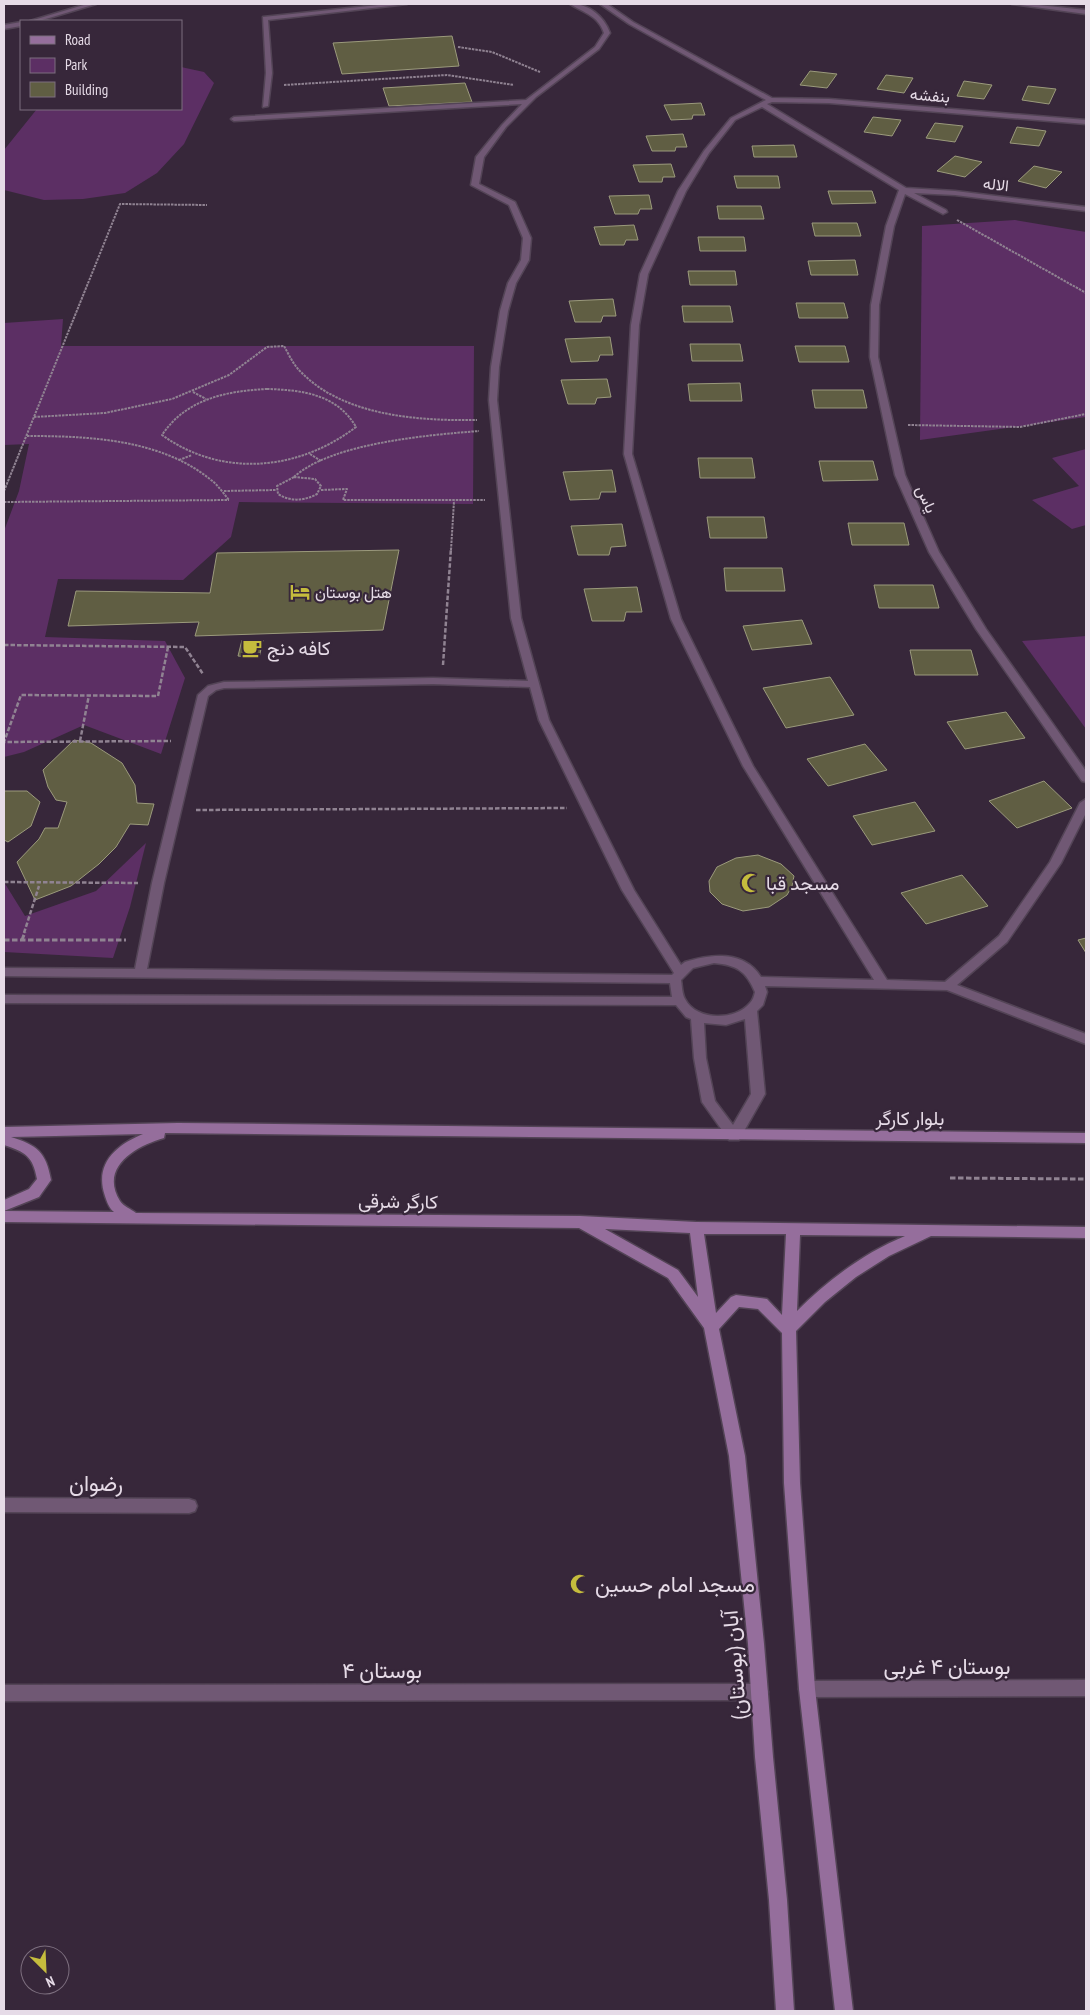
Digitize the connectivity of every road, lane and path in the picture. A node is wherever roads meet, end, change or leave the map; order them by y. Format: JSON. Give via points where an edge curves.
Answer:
{"nodes":[{"id":1,"x":78,"y":4,"type":"edge"},
{"id":2,"x":93,"y":4,"type":"edge"},
{"id":3,"x":404,"y":4,"type":"edge"},
{"id":4,"x":573,"y":4,"type":"edge"},
{"id":5,"x":603,"y":4,"type":"edge"},
{"id":6,"x":1015,"y":4,"type":"edge"},
{"id":7,"x":84,"y":7,"type":"junction"},
{"id":8,"x":1086,"y":12,"type":"edge"},
{"id":9,"x":37,"y":20,"type":"edge"},
{"id":10,"x":20,"y":24,"type":"edge"},
{"id":11,"x":4,"y":27,"type":"edge"},
{"id":12,"x":458,"y":47,"type":"dead end"},
{"id":13,"x":556,"y":79,"type":"junction"},
{"id":14,"x":268,"y":86,"type":"junction"},
{"id":15,"x":542,"y":90,"type":"junction"},
{"id":16,"x":771,"y":100,"type":"junction"},
{"id":17,"x":527,"y":102,"type":"junction"},
{"id":18,"x":762,"y":104,"type":"junction"},
{"id":19,"x":265,"y":106,"type":"dead end"},
{"id":20,"x":234,"y":120,"type":"dead end"},
{"id":21,"x":1086,"y":122,"type":"edge"},
{"id":22,"x":903,"y":190,"type":"junction"},
{"id":23,"x":207,"y":205,"type":"dead end"},
{"id":24,"x":1086,"y":209,"type":"edge"},
{"id":25,"x":943,"y":212,"type":"joint"},
{"id":26,"x":1086,"y":293,"type":"edge"},
{"id":27,"x":192,"y":392,"type":"junction"},
{"id":28,"x":339,"y":398,"type":"junction"},
{"id":29,"x":206,"y":399,"type":"junction"},
{"id":30,"x":332,"y":401,"type":"junction"},
{"id":31,"x":1086,"y":414,"type":"edge"},
{"id":32,"x":1077,"y":415,"type":"junction"},
{"id":33,"x":34,"y":417,"type":"junction"},
{"id":34,"x":1086,"y":418,"type":"edge"},
{"id":35,"x":494,"y":419,"type":"junction"},
{"id":36,"x":889,"y":424,"type":"junction"},
{"id":37,"x":496,"y":431,"type":"junction"},
{"id":38,"x":27,"y":436,"type":"junction"},
{"id":39,"x":193,"y":454,"type":"junction"},
{"id":40,"x":310,"y":454,"type":"junction"},
{"id":41,"x":179,"y":460,"type":"junction"},
{"id":42,"x":322,"y":461,"type":"junction"},
{"id":43,"x":294,"y":477,"type":"junction"},
{"id":44,"x":276,"y":490,"type":"junction"},
{"id":45,"x":321,"y":490,"type":"junction"},
{"id":46,"x":4,"y":491,"type":"edge"},
{"id":47,"x":224,"y":491,"type":"junction"},
{"id":48,"x":503,"y":500,"type":"junction"},
{"id":49,"x":454,"y":501,"type":"junction"},
{"id":50,"x":4,"y":502,"type":"edge"},
{"id":51,"x":4,"y":645,"type":"edge"},
{"id":52,"x":168,"y":647,"type":"junction"},
{"id":53,"x":441,"y":682,"type":"junction"},
{"id":54,"x":534,"y":684,"type":"junction"},
{"id":55,"x":212,"y":688,"type":"junction"},
{"id":56,"x":89,"y":695,"type":"junction"},
{"id":57,"x":192,"y":740,"type":"junction"},
{"id":58,"x":80,"y":741,"type":"junction"},
{"id":59,"x":1086,"y":779,"type":"edge"},
{"id":60,"x":1086,"y":803,"type":"edge"},
{"id":61,"x":586,"y":808,"type":"junction"},
{"id":62,"x":175,"y":810,"type":"junction"},
{"id":63,"x":4,"y":882,"type":"edge"},
{"id":64,"x":158,"y":883,"type":"junction"},
{"id":65,"x":39,"y":886,"type":"dead end"},
{"id":66,"x":4,"y":940,"type":"edge"},
{"id":67,"x":22,"y":940,"type":"junction"},
{"id":68,"x":146,"y":940,"type":"junction"},
{"id":69,"x":4,"y":972,"type":"edge"},
{"id":70,"x":140,"y":974,"type":"junction"},
{"id":71,"x":677,"y":976,"type":"junction"},
{"id":72,"x":759,"y":981,"type":"junction"},
{"id":73,"x":884,"y":985,"type":"junction"},
{"id":74,"x":948,"y":986,"type":"junction"},
{"id":75,"x":4,"y":999,"type":"edge"},
{"id":76,"x":678,"y":1001,"type":"junction"},
{"id":77,"x":751,"y":1011,"type":"junction"},
{"id":78,"x":696,"y":1016,"type":"junction"},
{"id":79,"x":1086,"y":1039,"type":"edge"},
{"id":80,"x":178,"y":1128,"type":"junction"},
{"id":81,"x":4,"y":1132,"type":"edge"},
{"id":82,"x":734,"y":1136,"type":"junction"},
{"id":83,"x":1086,"y":1138,"type":"edge"},
{"id":84,"x":4,"y":1140,"type":"edge"},
{"id":85,"x":950,"y":1178,"type":"dead end"},
{"id":86,"x":1086,"y":1179,"type":"edge"},
{"id":87,"x":4,"y":1206,"type":"edge"},
{"id":88,"x":4,"y":1217,"type":"edge"},
{"id":89,"x":132,"y":1217,"type":"junction"},
{"id":90,"x":580,"y":1222,"type":"junction"},
{"id":91,"x":696,"y":1228,"type":"junction"},
{"id":92,"x":792,"y":1229,"type":"junction"},
{"id":93,"x":933,"y":1230,"type":"junction"},
{"id":94,"x":1086,"y":1232,"type":"edge"},
{"id":95,"x":712,"y":1327,"type":"junction"},
{"id":96,"x":788,"y":1330,"type":"junction"},
{"id":97,"x":4,"y":1505,"type":"edge"},
{"id":98,"x":189,"y":1506,"type":"dead end"},
{"id":99,"x":1086,"y":1688,"type":"edge"},
{"id":100,"x":807,"y":1689,"type":"junction"},
{"id":101,"x":4,"y":1692,"type":"edge"},
{"id":102,"x":760,"y":1692,"type":"junction"},
{"id":103,"x":785,"y":2011,"type":"edge"},
{"id":104,"x":844,"y":2011,"type":"edge"}],
"edges":[{"from":1,"to":7,"type":"street"},
{"from":2,"to":7,"type":"street"},
{"from":3,"to":14,"type":"street","via":[[265,18]]},
{"from":4,"to":13,"type":"street","via":[[586,8],[605,25],[607,33],[597,48]]},
{"from":5,"to":16,"type":"street"},
{"from":6,"to":8,"type":"street"},
{"from":7,"to":9,"type":"street"},
{"from":10,"to":11,"type":"street"},
{"from":12,"to":13,"type":"path","via":[[492,52]]},
{"from":13,"to":15,"type":"street"},
{"from":14,"to":15,"type":"path","via":[[447,75]]},
{"from":14,"to":19,"type":"street"},
{"from":15,"to":17,"type":"street"},
{"from":16,"to":18,"type":"street"},
{"from":16,"to":21,"type":"street","name":"بنفشه","via":[[829,101]]},
{"from":17,"to":20,"type":"street"},
{"from":17,"to":35,"type":"street","via":[[480,157],[475,185],[512,204],[527,238],[525,260],[512,283],[498,338]]},
{"from":18,"to":22,"type":"street"},
{"from":18,"to":73,"type":"street","via":[[733,119],[706,152],[682,191],[644,274],[636,325],[628,454],[676,619],[711,694],[748,766]]},
{"from":22,"to":24,"type":"street","name":"الاله"},
{"from":22,"to":25,"type":"street"},
{"from":22,"to":36,"type":"street","name":"یاس","via":[[890,226],[875,304],[874,357]]},
{"from":23,"to":33,"type":"path","via":[[120,204]]},
{"from":25,"to":26,"type":"path"},
{"from":27,"to":28,"type":"path","via":[[229,376],[268,347],[284,346],[302,374]]},
{"from":27,"to":29,"type":"path"},
{"from":27,"to":33,"type":"path","via":[[113,412]]},
{"from":28,"to":30,"type":"path"},
{"from":28,"to":35,"type":"path","via":[[378,411],[414,417]]},
{"from":29,"to":30,"type":"path","via":[[267,389],[296,391]]},
{"from":29,"to":39,"type":"path","via":[[182,411],[166,426],[162,435]]},
{"from":30,"to":40,"type":"path","via":[[348,413],[356,427],[337,442]]},
{"from":31,"to":32,"type":"path"},
{"from":32,"to":34,"type":"path"},
{"from":32,"to":36,"type":"path","via":[[1020,426]]},
{"from":33,"to":38,"type":"path"},
{"from":35,"to":37,"type":"street"},
{"from":36,"to":59,"type":"street","name":"یاس","via":[[900,475],[934,552],[981,629]]},
{"from":37,"to":42,"type":"path","via":[[407,438],[360,448]]},
{"from":37,"to":48,"type":"street"},
{"from":38,"to":41,"type":"path","via":[[101,439]]},
{"from":38,"to":46,"type":"path"},
{"from":39,"to":40,"type":"path","via":[[224,462],[259,463]]},
{"from":39,"to":41,"type":"path"},
{"from":40,"to":42,"type":"path"},
{"from":41,"to":47,"type":"path","via":[[206,475]]},
{"from":42,"to":43,"type":"path","via":[[306,466]]},
{"from":43,"to":44,"type":"path","via":[[281,482]]},
{"from":43,"to":45,"type":"path","via":[[315,479]]},
{"from":44,"to":45,"type":"path","via":[[282,497],[296,500],[312,497]]},
{"from":44,"to":47,"type":"path"},
{"from":45,"to":49,"type":"path","via":[[347,489],[343,500]]},
{"from":47,"to":50,"type":"path","via":[[229,500]]},
{"from":48,"to":49,"type":"path"},
{"from":48,"to":54,"type":"street","via":[[516,618]]},
{"from":49,"to":53,"type":"path"},
{"from":51,"to":52,"type":"path"},
{"from":52,"to":55,"type":"path","via":[[185,647]]},
{"from":52,"to":56,"type":"path","via":[[158,696]]},
{"from":53,"to":54,"type":"street"},
{"from":53,"to":55,"type":"street","via":[[224,685]]},
{"from":54,"to":61,"type":"street","via":[[544,720]]},
{"from":55,"to":57,"type":"street","via":[[203,695]]},
{"from":56,"to":58,"type":"path"},
{"from":56,"to":58,"type":"path","via":[[20,695],[4,742]]},
{"from":57,"to":58,"type":"path"},
{"from":57,"to":62,"type":"street"},
{"from":60,"to":74,"type":"street","via":[[1055,863],[1003,939]]},
{"from":61,"to":62,"type":"path"},
{"from":61,"to":71,"type":"street"},
{"from":62,"to":64,"type":"street"},
{"from":63,"to":64,"type":"path"},
{"from":64,"to":68,"type":"street"},
{"from":65,"to":67,"type":"path"},
{"from":66,"to":67,"type":"path"},
{"from":67,"to":68,"type":"path"},
{"from":68,"to":70,"type":"street"},
{"from":69,"to":70,"type":"street"},
{"from":70,"to":71,"type":"street"},
{"from":71,"to":72,"type":"street","via":[[700,961],[728,960],[751,972]]},
{"from":71,"to":76,"type":"street","via":[[674,991]]},
{"from":72,"to":73,"type":"street"},
{"from":72,"to":77,"type":"street","via":[[759,1002]]},
{"from":73,"to":74,"type":"street"},
{"from":74,"to":79,"type":"street"},
{"from":75,"to":76,"type":"street"},
{"from":76,"to":78,"type":"street"},
{"from":77,"to":78,"type":"street","via":[[726,1021]]},
{"from":77,"to":82,"type":"street","via":[[758,1094]]},
{"from":78,"to":82,"type":"street","via":[[709,1102]]},
{"from":80,"to":81,"type":"main road"},
{"from":80,"to":82,"type":"main road"},
{"from":80,"to":89,"type":"main road","via":[[145,1137],[123,1151],[109,1169],[109,1188],[115,1205]]},
{"from":82,"to":83,"type":"main road","name":"بلوار کارگر"},
{"from":84,"to":87,"type":"main road","via":[[26,1147],[41,1162],[44,1180],[34,1193]]},
{"from":85,"to":86,"type":"path"},
{"from":88,"to":89,"type":"main road","name":"کارگر شرقی"},
{"from":89,"to":90,"type":"main road","name":"کارگر شرقی"},
{"from":90,"to":91,"type":"main road","name":"کارگر شرقی"},
{"from":90,"to":95,"type":"main road","via":[[673,1274]]},
{"from":91,"to":92,"type":"main road","name":"کارگر شرقی"},
{"from":91,"to":95,"type":"main road","name":"آبان (بوستان)"},
{"from":92,"to":93,"type":"main road"},
{"from":92,"to":96,"type":"main road"},
{"from":93,"to":94,"type":"main road"},
{"from":93,"to":96,"type":"main road","via":[[889,1247],[856,1267],[821,1295]]},
{"from":95,"to":96,"type":"main road","via":[[736,1301],[762,1303]]},
{"from":95,"to":102,"type":"main road","name":"آبان (بوستان)","via":[[737,1456]]},
{"from":96,"to":100,"type":"main road","via":[[792,1483]]},
{"from":97,"to":98,"type":"street","name":"رضوان"},
{"from":99,"to":100,"type":"street","name":"بوستان ۴ غربی"},
{"from":100,"to":104,"type":"main road"},
{"from":101,"to":102,"type":"street","name":"بوستان ۴"},
{"from":102,"to":103,"type":"main road","name":"آبان (بوستان)"}]}
